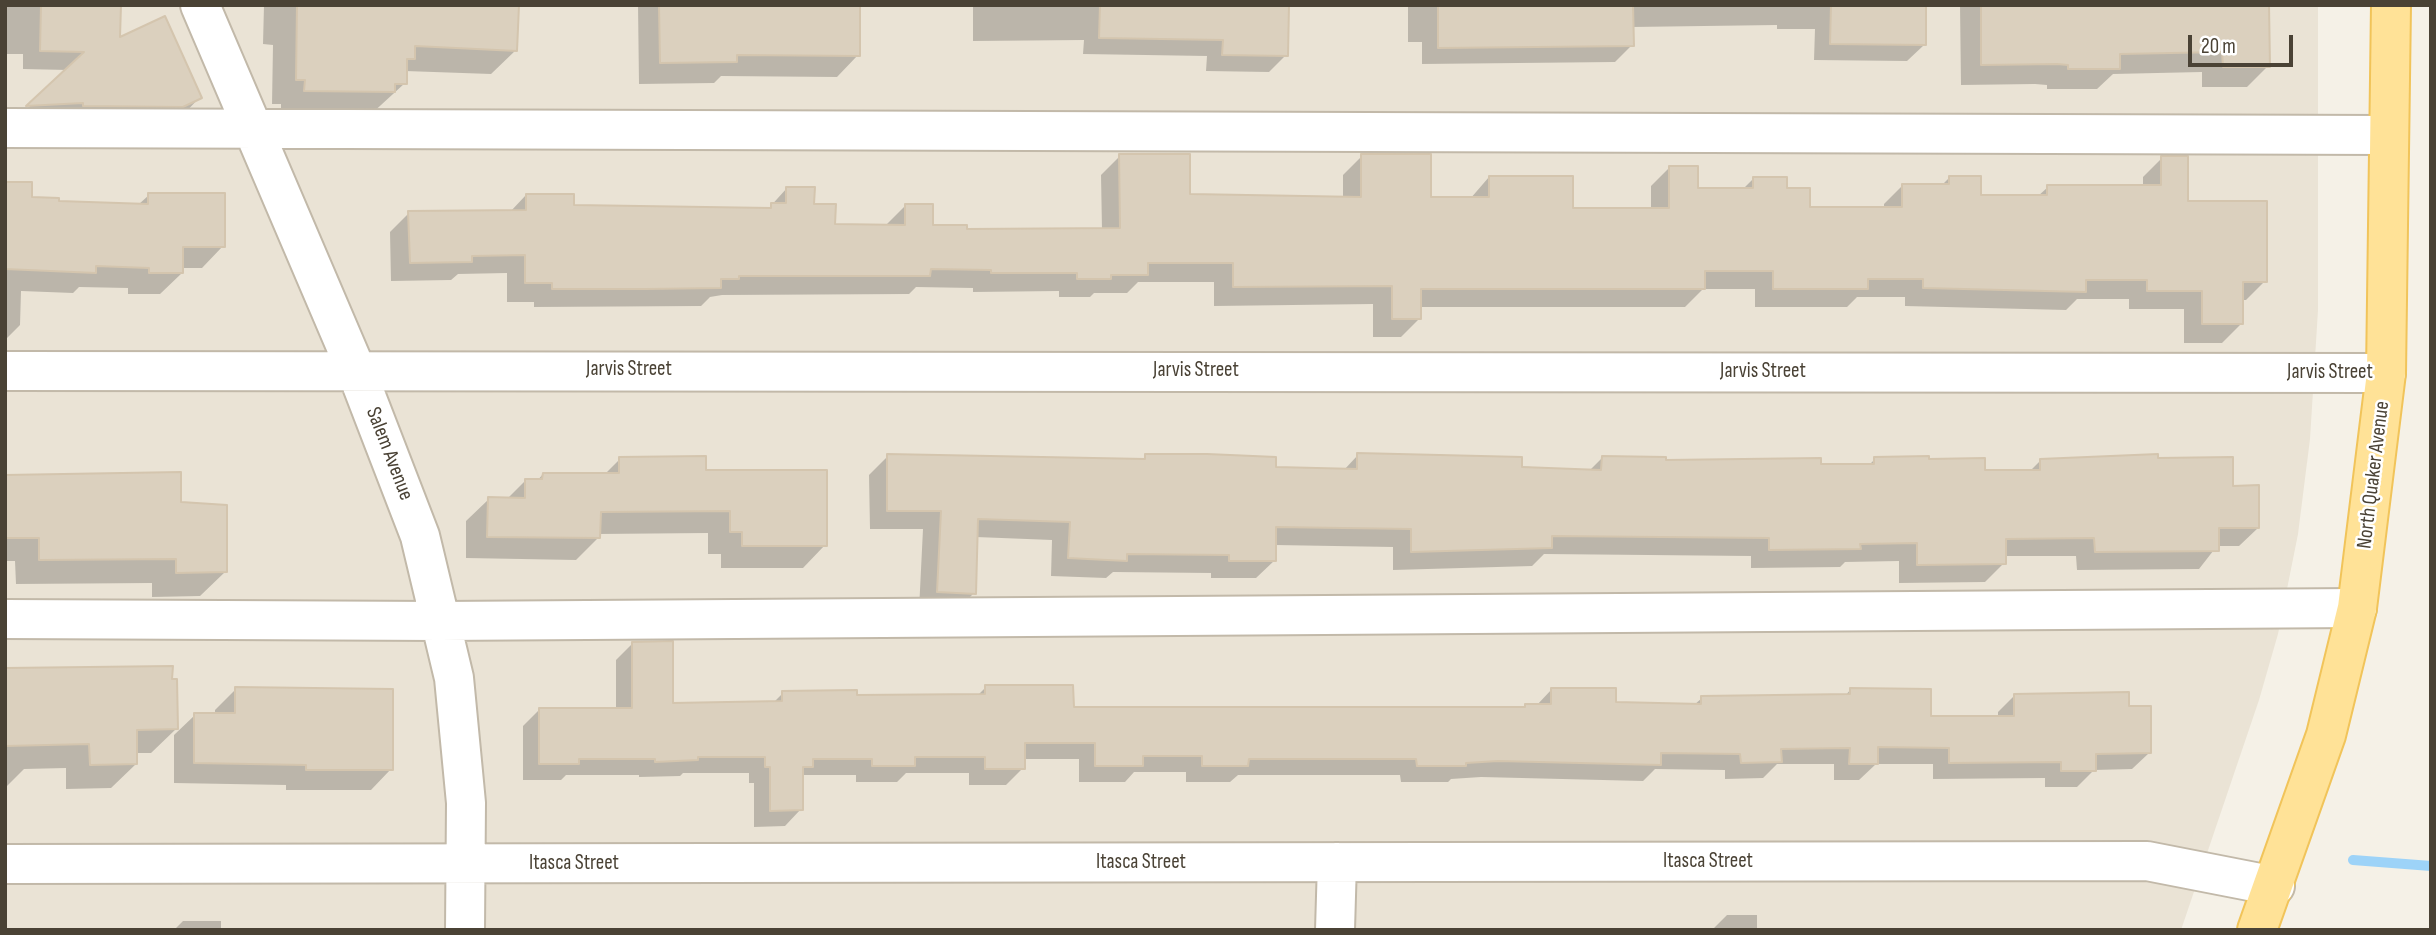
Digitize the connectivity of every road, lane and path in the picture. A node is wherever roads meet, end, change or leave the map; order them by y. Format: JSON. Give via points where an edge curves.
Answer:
{"nodes":[{"id":1,"x":200,"y":5,"type":"edge"},
{"id":2,"x":2390,"y":5,"type":"edge"},
{"id":3,"x":5,"y":128,"type":"edge"},
{"id":4,"x":253,"y":129,"type":"junction"},
{"id":5,"x":2389,"y":135,"type":"junction"},
{"id":6,"x":356,"y":370,"type":"junction"},
{"id":7,"x":5,"y":371,"type":"edge"},
{"id":8,"x":2386,"y":373,"type":"junction"},
{"id":9,"x":2357,"y":608,"type":"junction"},
{"id":10,"x":5,"y":619,"type":"edge"},
{"id":11,"x":440,"y":621,"type":"junction"},
{"id":12,"x":1337,"y":862,"type":"junction"},
{"id":13,"x":5,"y":864,"type":"edge"},
{"id":14,"x":465,"y":865,"type":"junction"},
{"id":15,"x":2275,"y":886,"type":"junction"},
{"id":16,"x":465,"y":930,"type":"edge"},
{"id":17,"x":1335,"y":930,"type":"edge"},
{"id":18,"x":2258,"y":930,"type":"edge"}],
"edges":[{"from":1,"to":4,"type":"street","name":"Salem Avenue"},
{"from":2,"to":5,"type":"main road","name":"North Quaker Avenue"},
{"from":3,"to":4,"type":"street"},
{"from":4,"to":5,"type":"street"},
{"from":4,"to":6,"type":"street","name":"Salem Avenue"},
{"from":5,"to":8,"type":"main road","name":"North Quaker Avenue"},
{"from":6,"to":7,"type":"street","name":"Jarvis Street"},
{"from":6,"to":8,"type":"street","name":"Jarvis Street"},
{"from":6,"to":11,"type":"street","name":"Salem Avenue","via":[[420,536]]},
{"from":8,"to":9,"type":"main road","name":"North Quaker Avenue"},
{"from":9,"to":11,"type":"street"},
{"from":9,"to":15,"type":"main road","name":"North Quaker Avenue","via":[[2326,735]]},
{"from":10,"to":11,"type":"street"},
{"from":11,"to":14,"type":"street","name":"Salem Avenue","via":[[454,678],[466,803]]},
{"from":12,"to":14,"type":"street","name":"Itasca Street"},
{"from":12,"to":15,"type":"street","name":"Itasca Street","via":[[2147,861]]},
{"from":12,"to":17,"type":"street"},
{"from":13,"to":14,"type":"street","name":"Itasca Street"},
{"from":14,"to":16,"type":"street","name":"Salem Avenue"},
{"from":15,"to":18,"type":"main road","name":"North Quaker Avenue"}]}
